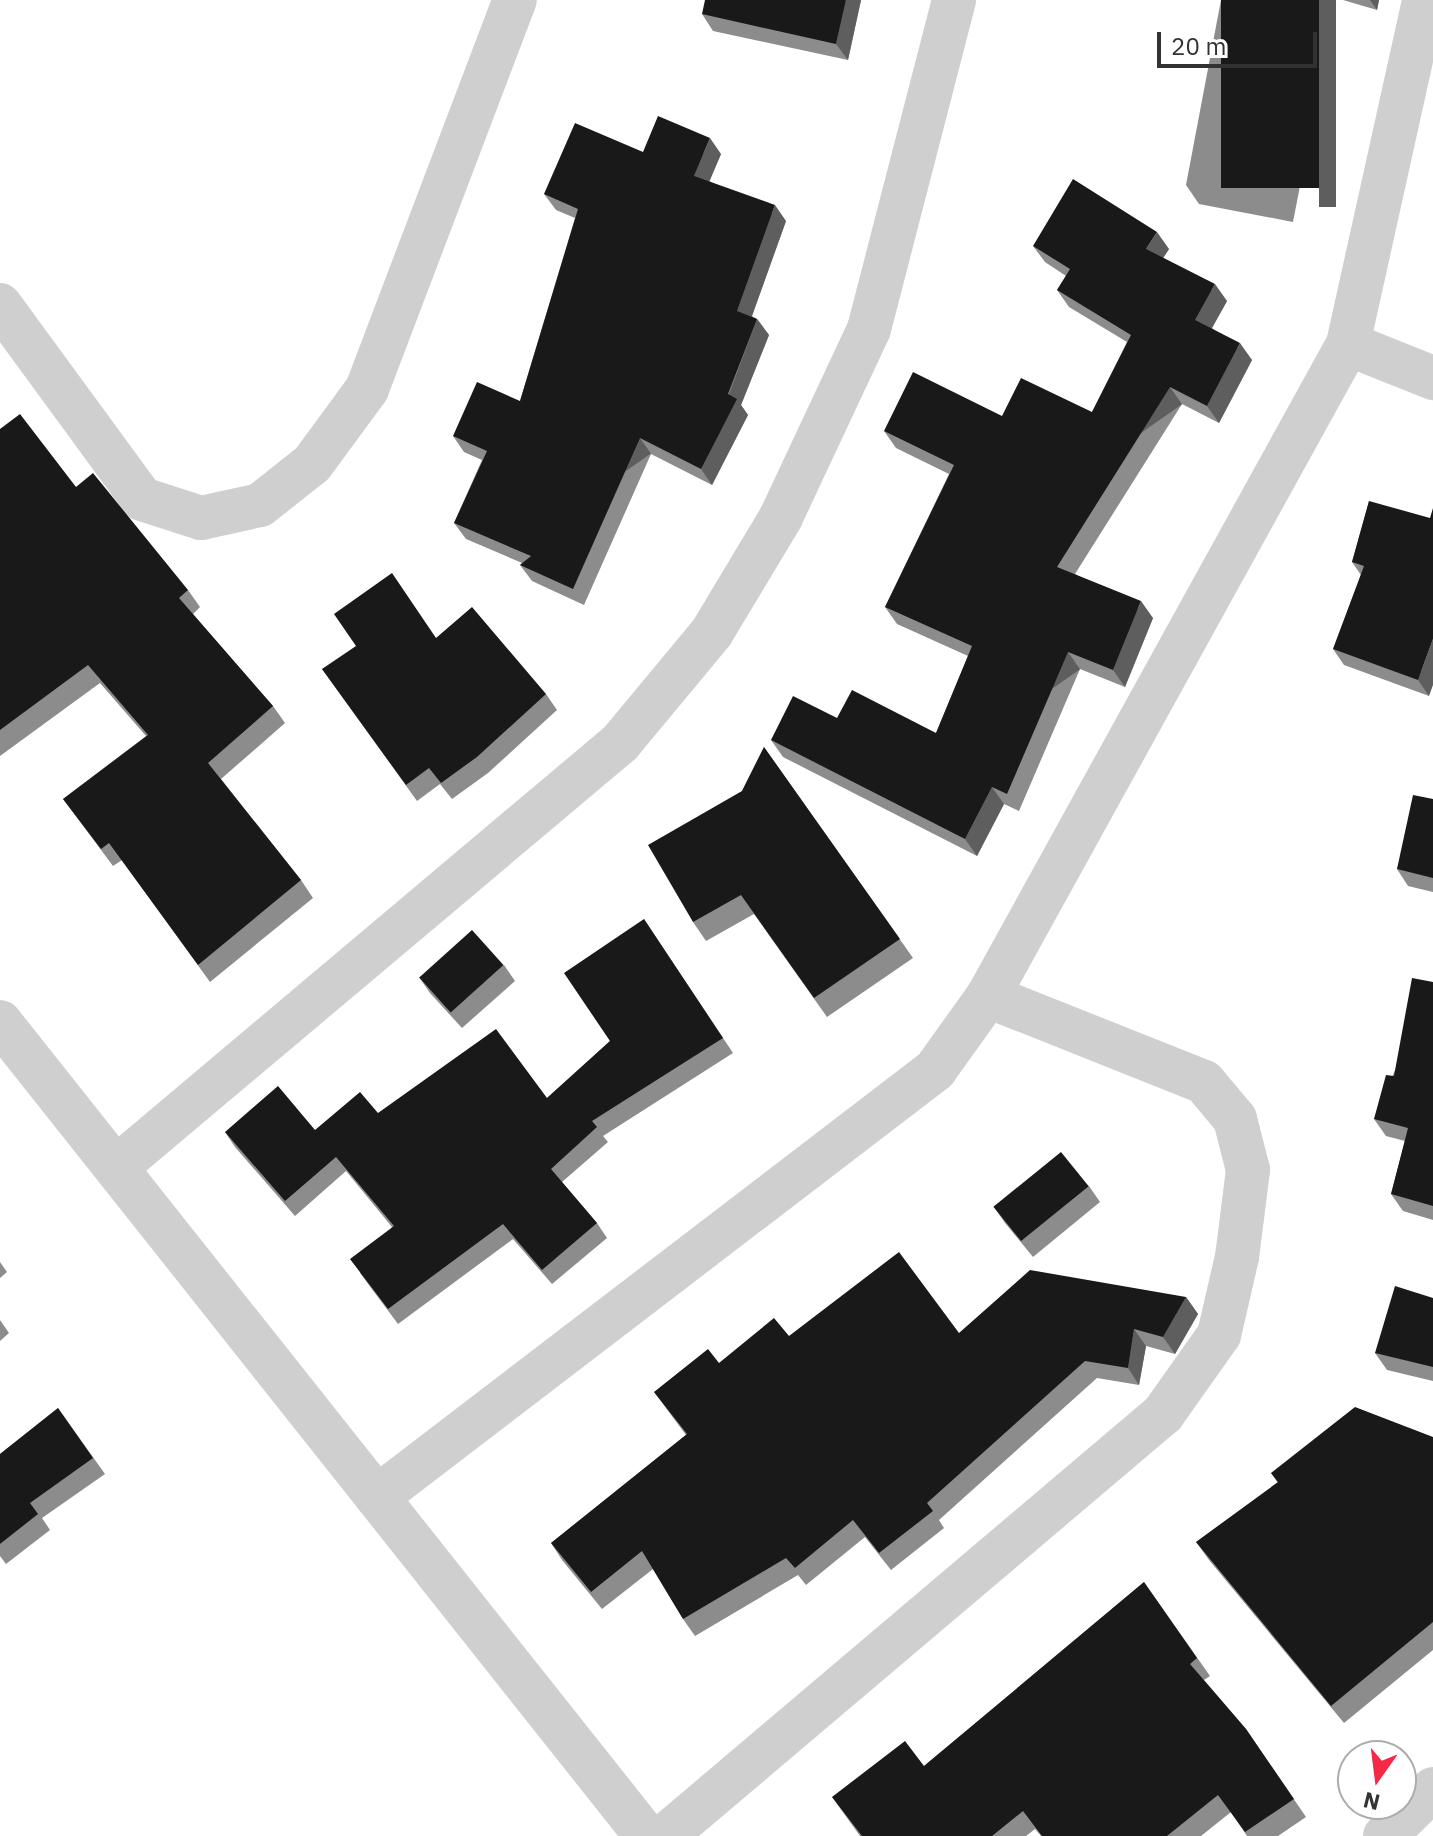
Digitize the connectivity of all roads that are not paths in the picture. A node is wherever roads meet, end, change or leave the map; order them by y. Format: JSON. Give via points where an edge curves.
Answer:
{"nodes":[{"id":1,"x":515,"y":0,"type":"edge"},
{"id":2,"x":954,"y":0,"type":"edge"},
{"id":3,"x":1424,"y":0,"type":"edge"},
{"id":4,"x":0,"y":305,"type":"edge"},
{"id":5,"x":1348,"y":344,"type":"junction"},
{"id":6,"x":1433,"y":378,"type":"edge"},
{"id":7,"x":988,"y":996,"type":"junction"},
{"id":8,"x":0,"y":1022,"type":"edge"},
{"id":9,"x":119,"y":1165,"type":"junction"},
{"id":10,"x":377,"y":1497,"type":"junction"},
{"id":11,"x":1433,"y":1789,"type":"edge"},
{"id":12,"x":646,"y":1836,"type":"edge"},
{"id":13,"x":665,"y":1836,"type":"edge"},
{"id":14,"x":1385,"y":1836,"type":"edge"}],
"edges":[{"from":1,"to":4,"type":"street","via":[[367,389],[312,464],[260,505],[201,518],[142,499]]},
{"from":2,"to":9,"type":"street","via":[[869,329],[781,517],[712,632],[620,743]]},
{"from":3,"to":5,"type":"street"},
{"from":5,"to":6,"type":"street"},
{"from":5,"to":7,"type":"street"},
{"from":7,"to":10,"type":"street","via":[[935,1070]]},
{"from":7,"to":13,"type":"street","via":[[1204,1082],[1235,1119],[1248,1170],[1237,1257],[1219,1335],[1163,1414]]},
{"from":8,"to":9,"type":"street"},
{"from":9,"to":10,"type":"street"},
{"from":10,"to":12,"type":"street"},
{"from":11,"to":14,"type":"street"}]}
